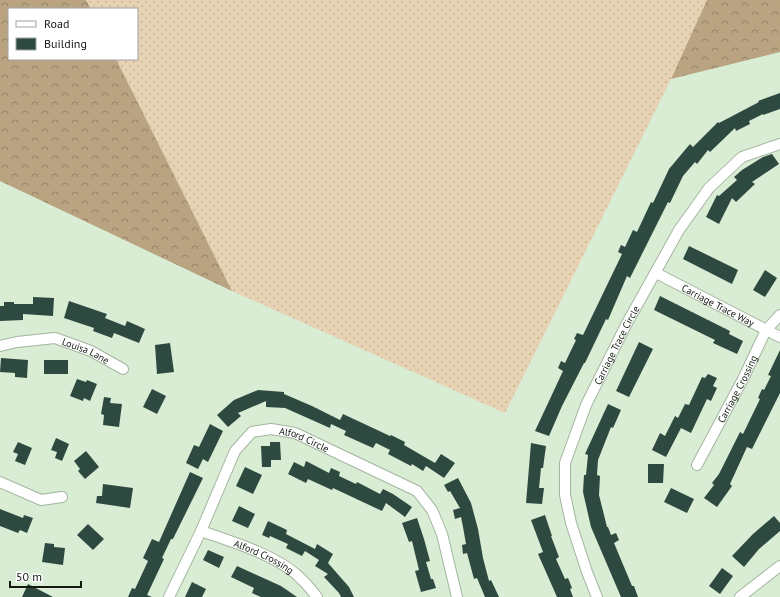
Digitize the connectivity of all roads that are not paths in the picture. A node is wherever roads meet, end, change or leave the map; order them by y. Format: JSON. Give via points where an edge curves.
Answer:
{"nodes":[{"id":1,"x":780,"y":144,"type":"edge"},
{"id":2,"x":656,"y":273,"type":"junction"},
{"id":3,"x":780,"y":315,"type":"edge"},
{"id":4,"x":766,"y":330,"type":"junction"},
{"id":5,"x":780,"y":337,"type":"edge"},
{"id":6,"x":0,"y":346,"type":"edge"},
{"id":7,"x":123,"y":369,"type":"dead end"},
{"id":8,"x":697,"y":465,"type":"dead end"},
{"id":9,"x":0,"y":482,"type":"edge"},
{"id":10,"x":62,"y":497,"type":"dead end"},
{"id":11,"x":201,"y":531,"type":"junction"},
{"id":12,"x":780,"y":566,"type":"edge"},
{"id":13,"x":169,"y":597,"type":"edge"},
{"id":14,"x":317,"y":597,"type":"edge"},
{"id":15,"x":457,"y":597,"type":"edge"},
{"id":16,"x":597,"y":597,"type":"edge"},
{"id":17,"x":740,"y":597,"type":"edge"}],
"edges":[{"from":1,"to":2,"type":"street","name":"Carriage Trace Circle","via":[[742,157],[709,188],[679,230]]},
{"from":2,"to":4,"type":"street","name":"Carriage Trace Way"},
{"from":2,"to":16,"type":"street","name":"Carriage Trace Circle","via":[[626,325],[586,405],[565,464],[565,495],[571,523]]},
{"from":3,"to":4,"type":"street","name":"Carriage Crossing"},
{"from":4,"to":5,"type":"street","name":"Carriage Trace Way"},
{"from":4,"to":8,"type":"street","name":"Carriage Crossing"},
{"from":6,"to":7,"type":"street","name":"Louisa Lane","via":[[55,338],[90,351]]},
{"from":9,"to":10,"type":"street","via":[[40,500]]},
{"from":11,"to":13,"type":"street","name":"Alford Circle"},
{"from":11,"to":14,"type":"street","name":"Alford Crossing","via":[[241,545],[281,564],[296,574]]},
{"from":11,"to":15,"type":"street","name":"Alford Circle","via":[[235,451],[252,432],[271,429],[295,433],[417,491],[432,510],[442,534]]},
{"from":12,"to":17,"type":"street"}]}
